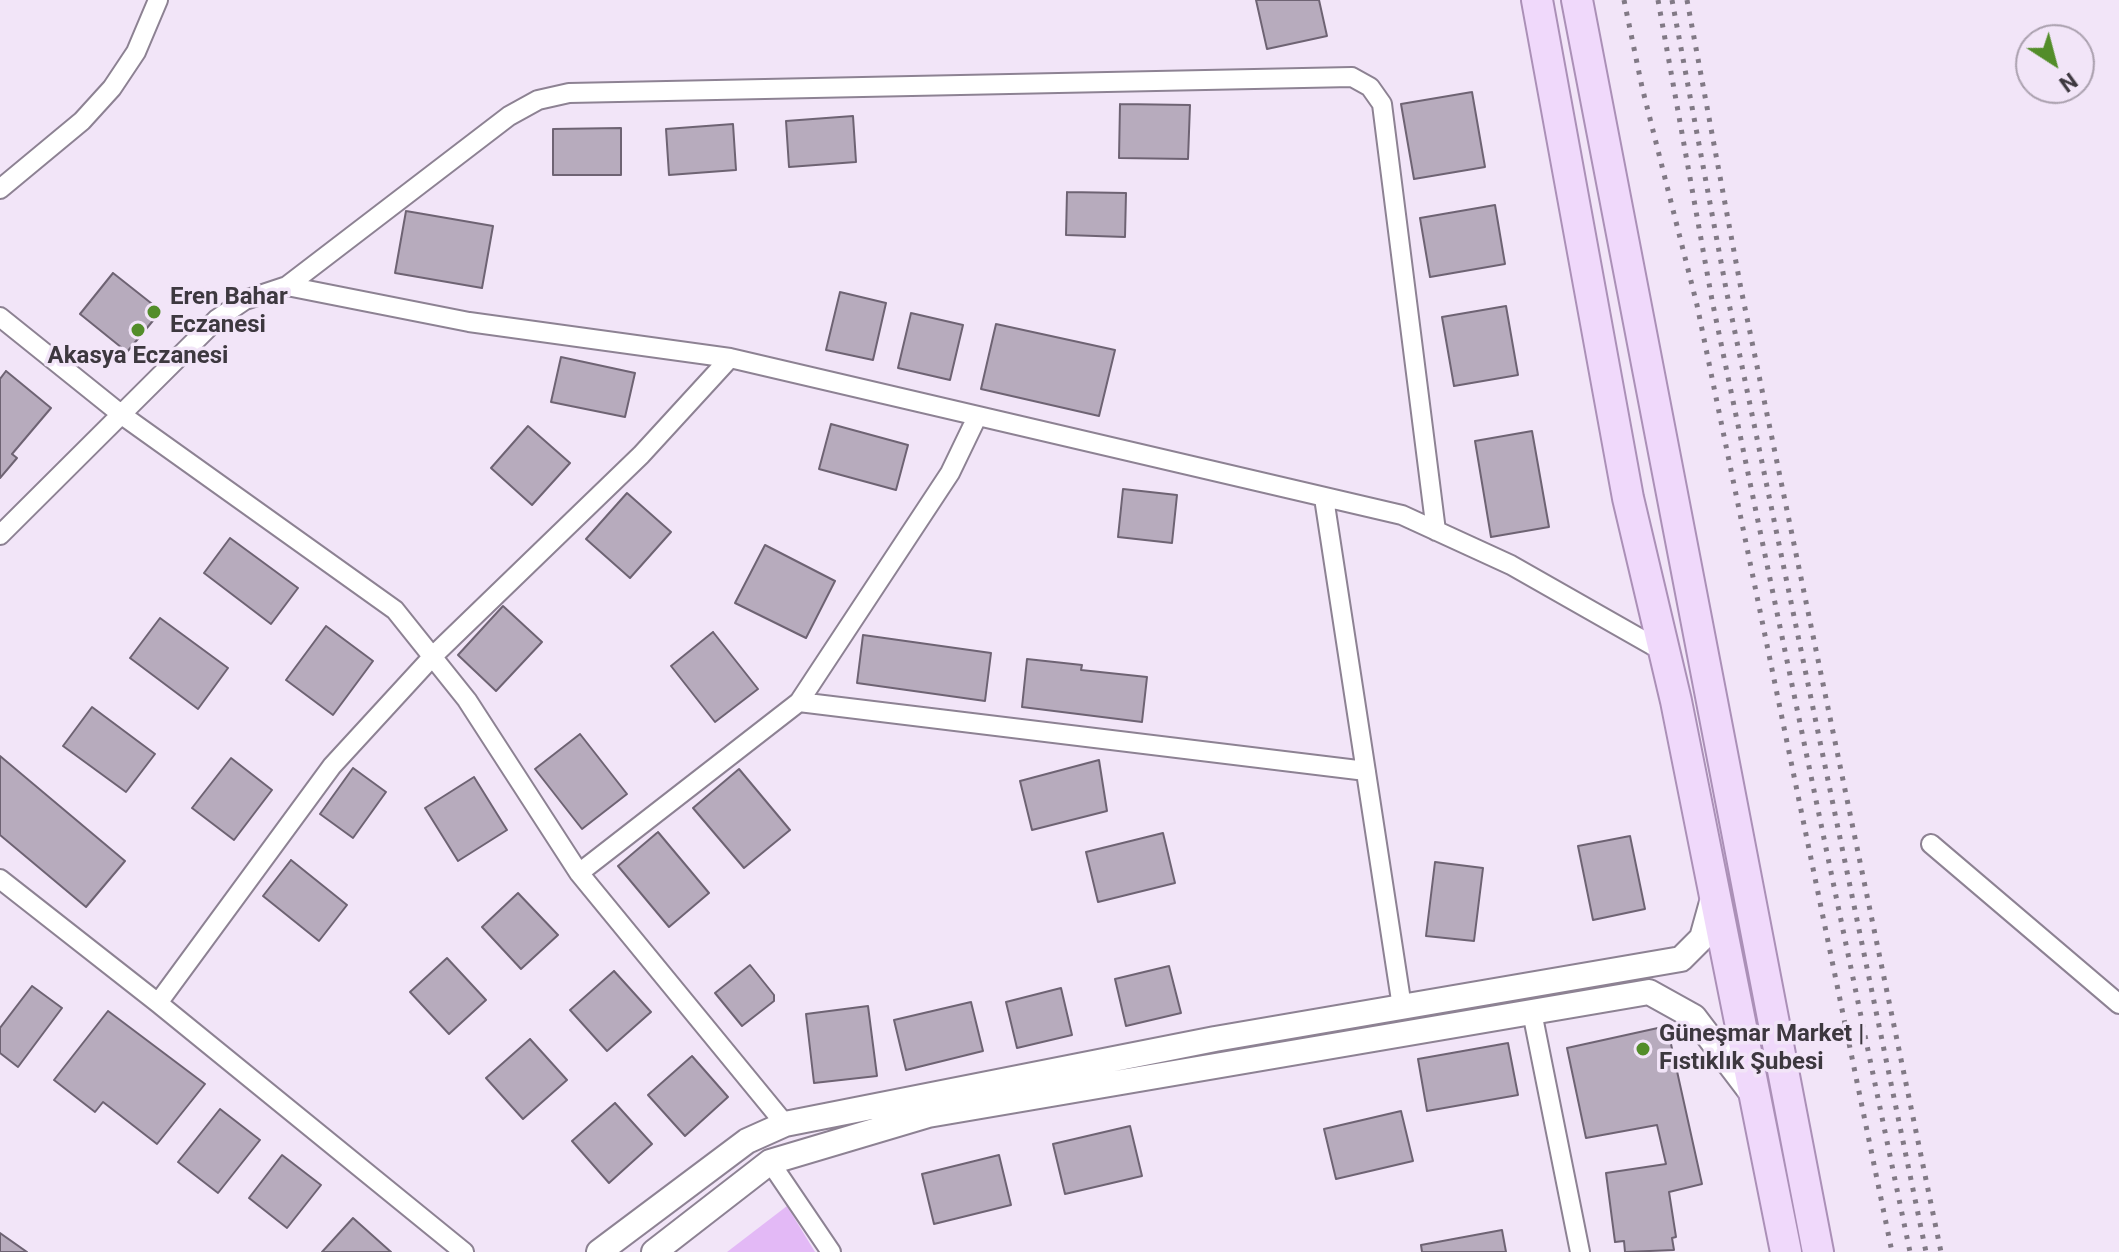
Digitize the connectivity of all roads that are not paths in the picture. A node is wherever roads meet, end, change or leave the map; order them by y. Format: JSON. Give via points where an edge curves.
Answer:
{"nodes":[{"id":1,"x":158,"y":0,"type":"edge"},
{"id":2,"x":1537,"y":0,"type":"edge"},
{"id":3,"x":1577,"y":0,"type":"edge"},
{"id":4,"x":0,"y":189,"type":"edge"},
{"id":5,"x":287,"y":286,"type":"junction"},
{"id":6,"x":0,"y":317,"type":"edge"},
{"id":7,"x":730,"y":358,"type":"junction"},
{"id":8,"x":122,"y":415,"type":"junction"},
{"id":9,"x":977,"y":417,"type":"junction"},
{"id":10,"x":1324,"y":498,"type":"junction"},
{"id":11,"x":1436,"y":531,"type":"junction"},
{"id":12,"x":0,"y":535,"type":"edge"},
{"id":13,"x":1664,"y":652,"type":"junction"},
{"id":14,"x":434,"y":655,"type":"junction"},
{"id":15,"x":799,"y":702,"type":"junction"},
{"id":16,"x":1366,"y":771,"type":"junction"},
{"id":17,"x":1931,"y":844,"type":"dead end"},
{"id":18,"x":579,"y":873,"type":"junction"},
{"id":19,"x":0,"y":879,"type":"edge"},
{"id":20,"x":1714,"y":893,"type":"junction"},
{"id":21,"x":158,"y":1003,"type":"junction"},
{"id":22,"x":2119,"y":1004,"type":"edge"},
{"id":23,"x":1402,"y":1007,"type":"junction"},
{"id":24,"x":1532,"y":1012,"type":"junction"},
{"id":25,"x":1755,"y":1097,"type":"junction"},
{"id":26,"x":785,"y":1124,"type":"junction"},
{"id":27,"x":770,"y":1162,"type":"junction"},
{"id":28,"x":464,"y":1252,"type":"edge"},
{"id":29,"x":599,"y":1252,"type":"edge"},
{"id":30,"x":654,"y":1252,"type":"edge"},
{"id":31,"x":831,"y":1252,"type":"edge"},
{"id":32,"x":1580,"y":1252,"type":"edge"},
{"id":33,"x":1786,"y":1252,"type":"edge"},
{"id":34,"x":1818,"y":1252,"type":"edge"}],
"edges":[{"from":1,"to":4,"type":"street","via":[[136,52],[112,88],[82,121]]},
{"from":2,"to":13,"type":"main road","via":[[1628,498]]},
{"from":3,"to":34,"type":"main road"},
{"from":5,"to":7,"type":"street","via":[[469,322]]},
{"from":5,"to":8,"type":"street","via":[[245,300],[217,319]]},
{"from":5,"to":11,"type":"street","via":[[509,116],[538,100],[569,93],[1352,77],[1370,87],[1382,104]]},
{"from":6,"to":8,"type":"street"},
{"from":7,"to":9,"type":"street"},
{"from":7,"to":14,"type":"street","via":[[641,455]]},
{"from":8,"to":12,"type":"street"},
{"from":8,"to":14,"type":"street","via":[[395,610]]},
{"from":9,"to":10,"type":"street"},
{"from":9,"to":15,"type":"street","via":[[950,473]]},
{"from":10,"to":11,"type":"street","via":[[1402,515]]},
{"from":10,"to":16,"type":"street"},
{"from":11,"to":13,"type":"street","via":[[1511,565]]},
{"from":13,"to":20,"type":"main road"},
{"from":14,"to":18,"type":"street"},
{"from":14,"to":21,"type":"street","via":[[332,766]]},
{"from":15,"to":16,"type":"street"},
{"from":15,"to":18,"type":"street"},
{"from":16,"to":23,"type":"street"},
{"from":17,"to":22,"type":"street"},
{"from":18,"to":26,"type":"street"},
{"from":19,"to":21,"type":"street"},
{"from":20,"to":23,"type":"street","via":[[1702,938],[1681,959]]},
{"from":20,"to":25,"type":"main road"},
{"from":21,"to":28,"type":"street"},
{"from":23,"to":26,"type":"street"},
{"from":24,"to":25,"type":"street","via":[[1649,992],[1694,1017]]},
{"from":24,"to":27,"type":"street","via":[[928,1115]]},
{"from":24,"to":32,"type":"street"},
{"from":25,"to":33,"type":"main road"},
{"from":26,"to":29,"type":"street","via":[[747,1141]]},
{"from":27,"to":30,"type":"street"},
{"from":27,"to":31,"type":"street"}]}
